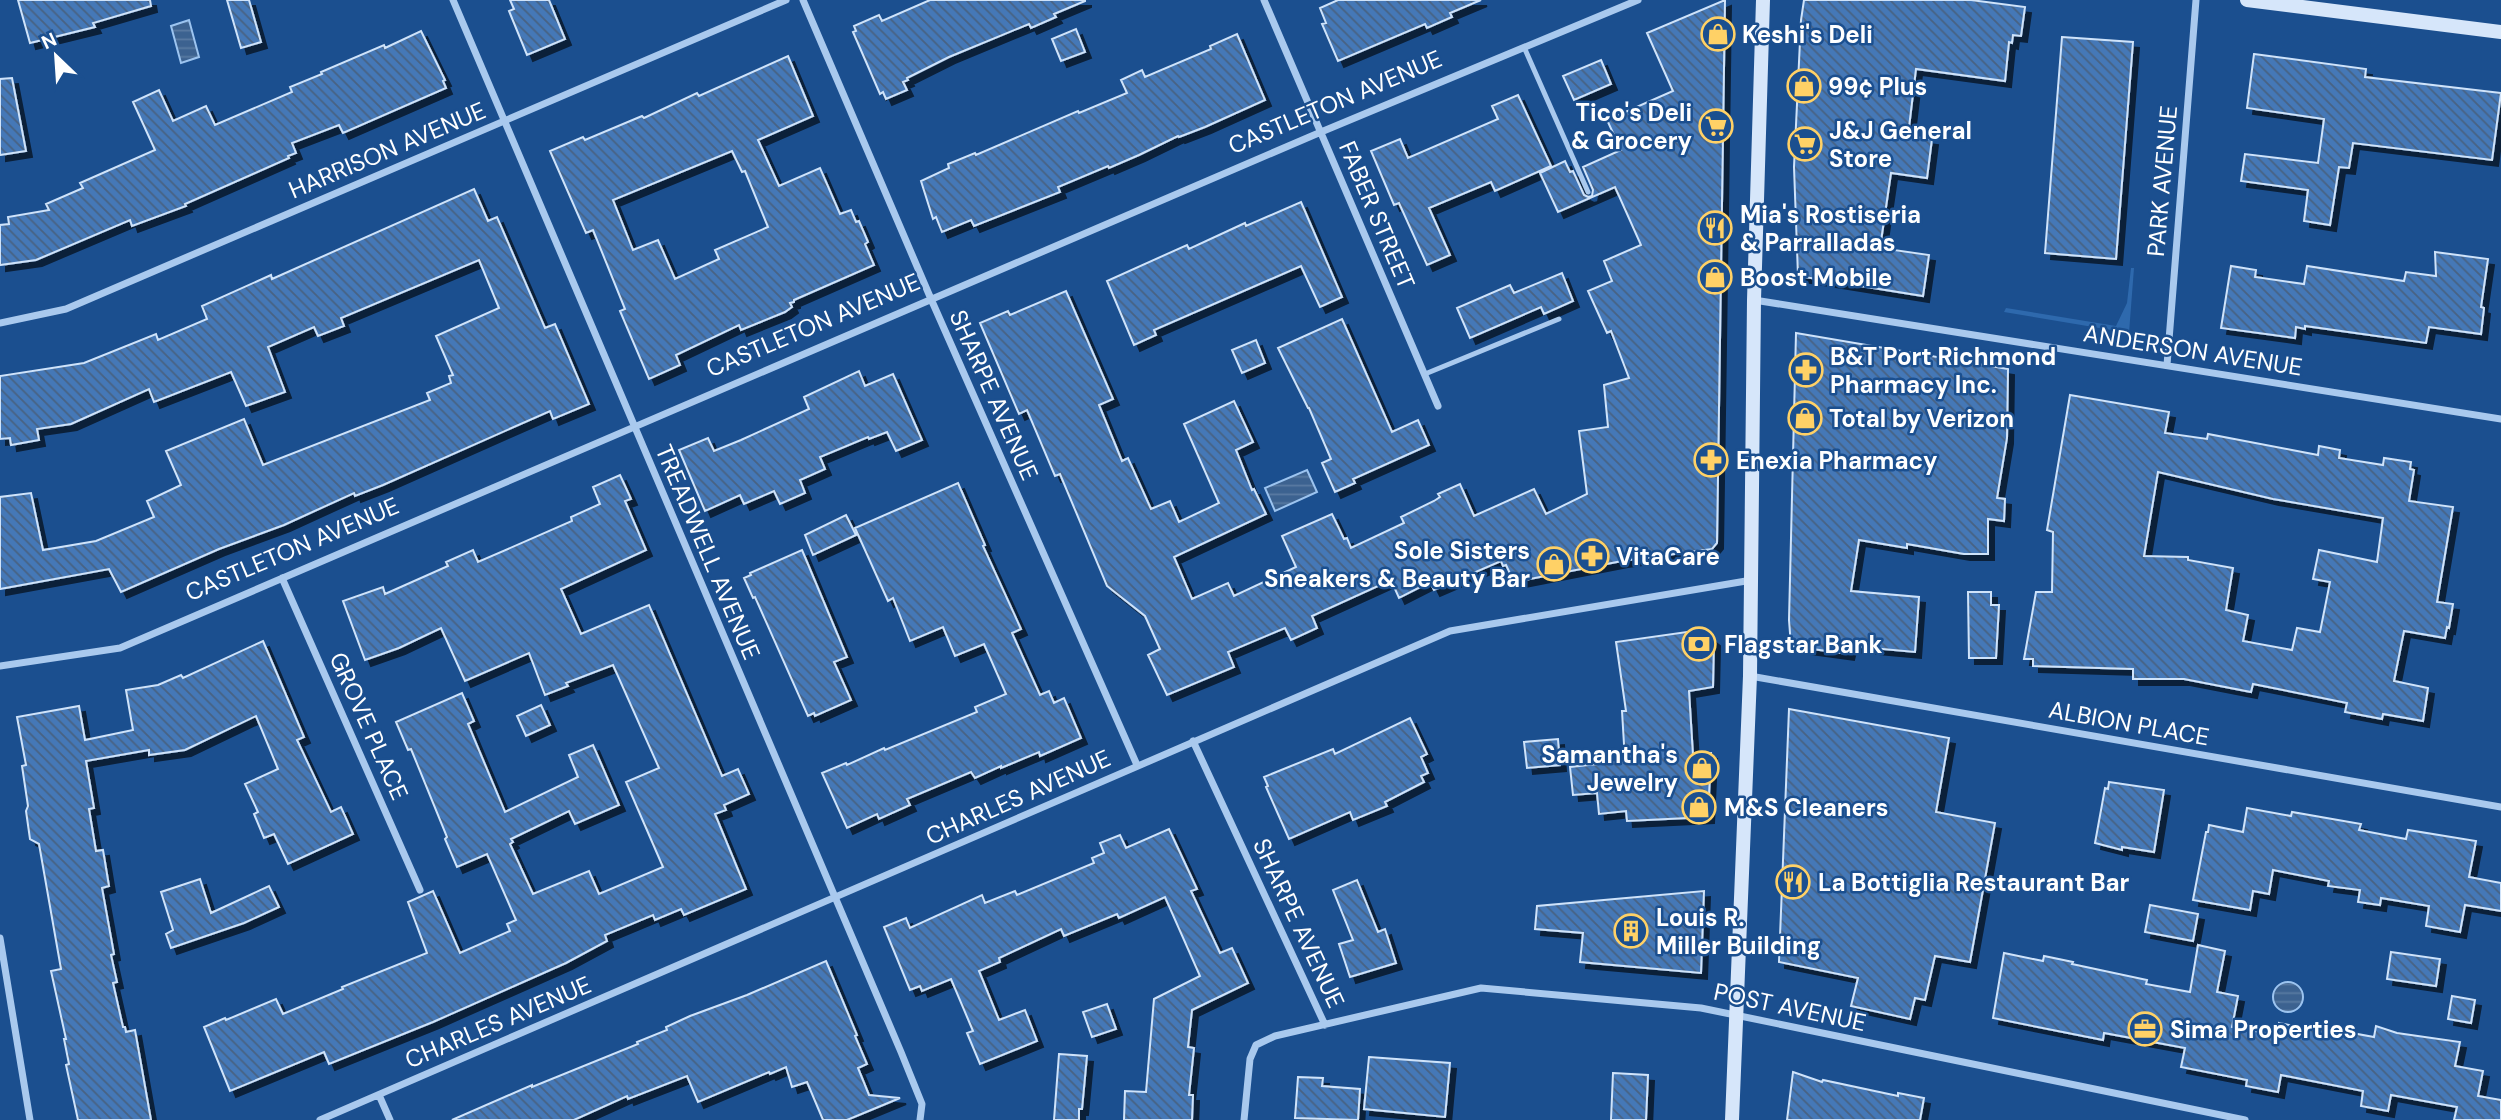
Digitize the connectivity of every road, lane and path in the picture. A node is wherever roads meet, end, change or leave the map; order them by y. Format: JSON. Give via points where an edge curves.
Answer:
{"nodes":[{"id":1,"x":453,"y":0,"type":"edge"},
{"id":2,"x":786,"y":0,"type":"edge"},
{"id":3,"x":803,"y":0,"type":"edge"},
{"id":4,"x":1264,"y":0,"type":"edge"},
{"id":5,"x":1638,"y":0,"type":"edge"},
{"id":6,"x":1763,"y":0,"type":"edge"},
{"id":7,"x":2196,"y":0,"type":"edge"},
{"id":8,"x":2247,"y":0,"type":"edge"},
{"id":9,"x":2501,"y":32,"type":"edge"},
{"id":10,"x":1524,"y":47,"type":"junction"},
{"id":11,"x":503,"y":121,"type":"junction"},
{"id":12,"x":1321,"y":132,"type":"junction"},
{"id":13,"x":1588,"y":192,"type":"dead end"},
{"id":14,"x":931,"y":299,"type":"junction"},
{"id":15,"x":1754,"y":300,"type":"junction"},
{"id":16,"x":1559,"y":319,"type":"dead end"},
{"id":17,"x":0,"y":323,"type":"edge"},
{"id":18,"x":2167,"y":365,"type":"junction"},
{"id":19,"x":1424,"y":374,"type":"junction"},
{"id":20,"x":1438,"y":406,"type":"dead end"},
{"id":21,"x":2501,"y":419,"type":"edge"},
{"id":22,"x":633,"y":427,"type":"junction"},
{"id":23,"x":282,"y":578,"type":"junction"},
{"id":24,"x":1752,"y":580,"type":"junction"},
{"id":25,"x":0,"y":666,"type":"edge"},
{"id":26,"x":1750,"y":676,"type":"junction"},
{"id":27,"x":1193,"y":741,"type":"junction"},
{"id":28,"x":1138,"y":765,"type":"junction"},
{"id":29,"x":2501,"y":807,"type":"edge"},
{"id":30,"x":420,"y":890,"type":"dead end"},
{"id":31,"x":836,"y":898,"type":"junction"},
{"id":32,"x":0,"y":938,"type":"edge"},
{"id":33,"x":1737,"y":1016,"type":"junction"},
{"id":34,"x":1325,"y":1025,"type":"junction"},
{"id":35,"x":379,"y":1095,"type":"junction"},
{"id":36,"x":30,"y":1120,"type":"edge"},
{"id":37,"x":320,"y":1120,"type":"edge"},
{"id":38,"x":390,"y":1120,"type":"edge"},
{"id":39,"x":920,"y":1120,"type":"edge"},
{"id":40,"x":1244,"y":1120,"type":"edge"},
{"id":41,"x":1732,"y":1120,"type":"edge"},
{"id":42,"x":2245,"y":1120,"type":"edge"}],
"edges":[{"from":1,"to":11,"type":"street","name":"TREADWELL AVENUE"},
{"from":2,"to":11,"type":"street","name":"HARRISON AVENUE"},
{"from":3,"to":14,"type":"street","name":"SHARPE AVENUE"},
{"from":4,"to":12,"type":"street","name":"FABER STREET"},
{"from":5,"to":10,"type":"street","name":"CASTLETON AVENUE"},
{"from":6,"to":15,"type":"street"},
{"from":7,"to":18,"type":"street","name":"PARK AVENUE"},
{"from":8,"to":9,"type":"street"},
{"from":10,"to":12,"type":"street","name":"CASTLETON AVENUE"},
{"from":10,"to":13,"type":"lane"},
{"from":11,"to":17,"type":"street","name":"HARRISON AVENUE","via":[[66,309]]},
{"from":11,"to":22,"type":"street","name":"TREADWELL AVENUE"},
{"from":12,"to":14,"type":"street","name":"CASTLETON AVENUE"},
{"from":12,"to":19,"type":"street","name":"FABER STREET"},
{"from":14,"to":22,"type":"street","name":"CASTLETON AVENUE"},
{"from":14,"to":28,"type":"street","name":"SHARPE AVENUE"},
{"from":15,"to":18,"type":"street","name":"ANDERSON AVENUE"},
{"from":15,"to":24,"type":"street"},
{"from":16,"to":19,"type":"lane"},
{"from":18,"to":21,"type":"street","name":"ANDERSON AVENUE"},
{"from":19,"to":20,"type":"street","name":"FABER STREET"},
{"from":22,"to":23,"type":"street","name":"CASTLETON AVENUE"},
{"from":22,"to":31,"type":"street","name":"TREADWELL AVENUE"},
{"from":23,"to":25,"type":"street","name":"CASTLETON AVENUE","via":[[120,648]]},
{"from":23,"to":30,"type":"street","name":"GROVE PLACE"},
{"from":24,"to":26,"type":"street"},
{"from":24,"to":27,"type":"street","name":"CHARLES AVENUE","via":[[1450,631]]},
{"from":26,"to":29,"type":"street","name":"ALBION PLACE"},
{"from":26,"to":33,"type":"street"},
{"from":27,"to":28,"type":"street","name":"CHARLES AVENUE"},
{"from":27,"to":34,"type":"street","name":"SHARPE AVENUE"},
{"from":28,"to":31,"type":"street","name":"CHARLES AVENUE"},
{"from":31,"to":35,"type":"street","name":"CHARLES AVENUE"},
{"from":31,"to":39,"type":"street","name":"TREADWELL AVENUE","via":[[922,1104]]},
{"from":32,"to":36,"type":"street"},
{"from":33,"to":34,"type":"street","name":"POST AVENUE","via":[[1701,1008],[1481,988]]},
{"from":33,"to":41,"type":"street"},
{"from":33,"to":42,"type":"street","name":"POST AVENUE"},
{"from":34,"to":40,"type":"street","name":"SHARPE AVENUE","via":[[1256,1045],[1250,1059]]},
{"from":35,"to":37,"type":"street","name":"CHARLES AVENUE"},
{"from":35,"to":38,"type":"street"}]}
